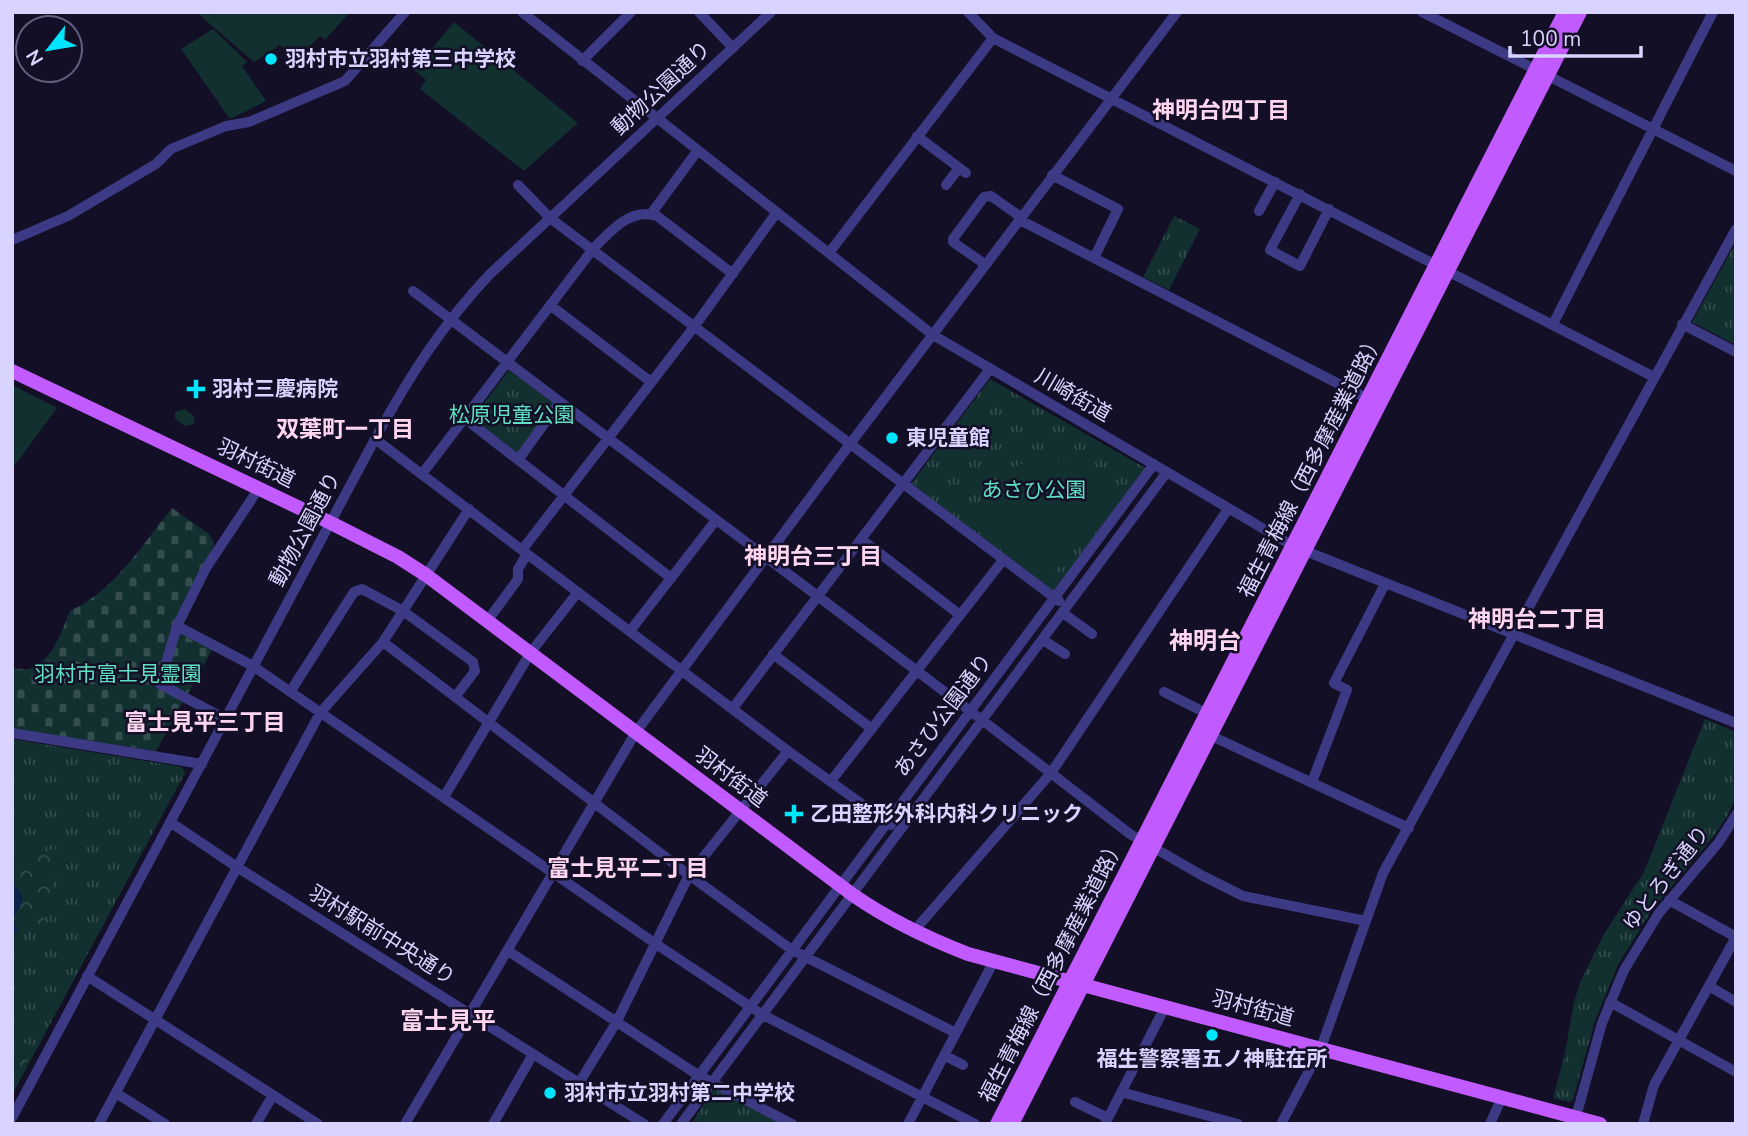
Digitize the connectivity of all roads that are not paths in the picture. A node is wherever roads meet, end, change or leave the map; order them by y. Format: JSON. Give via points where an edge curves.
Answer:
{"nodes":[{"id":1,"x":405,"y":12,"type":"edge"},
{"id":2,"x":522,"y":12,"type":"edge"},
{"id":3,"x":631,"y":12,"type":"edge"},
{"id":4,"x":699,"y":12,"type":"edge"},
{"id":5,"x":771,"y":12,"type":"edge"},
{"id":6,"x":968,"y":12,"type":"edge"},
{"id":7,"x":1177,"y":12,"type":"edge"},
{"id":8,"x":1422,"y":12,"type":"edge"},
{"id":9,"x":1565,"y":12,"type":"edge"},
{"id":10,"x":1580,"y":12,"type":"edge"},
{"id":11,"x":1713,"y":12,"type":"edge"},
{"id":12,"x":993,"y":38,"type":"junction"},
{"id":13,"x":733,"y":48,"type":"junction"},
{"id":14,"x":582,"y":61,"type":"junction"},
{"id":15,"x":1542,"y":72,"type":"junction"},
{"id":16,"x":1112,"y":97,"type":"junction"},
{"id":17,"x":657,"y":118,"type":"junction"},
{"id":18,"x":1653,"y":128,"type":"junction"},
{"id":19,"x":917,"y":136,"type":"junction"},
{"id":20,"x":698,"y":150,"type":"junction"},
{"id":21,"x":1736,"y":171,"type":"edge"},
{"id":22,"x":1052,"y":175,"type":"junction"},
{"id":23,"x":1275,"y":182,"type":"junction"},
{"id":24,"x":517,"y":185,"type":"dead end"},
{"id":25,"x":946,"y":185,"type":"dead end"},
{"id":26,"x":1300,"y":194,"type":"junction"},
{"id":27,"x":1329,"y":209,"type":"junction"},
{"id":28,"x":1259,"y":211,"type":"dead end"},
{"id":29,"x":777,"y":212,"type":"junction"},
{"id":30,"x":650,"y":214,"type":"junction"},
{"id":31,"x":550,"y":218,"type":"junction"},
{"id":32,"x":1021,"y":219,"type":"junction"},
{"id":33,"x":1736,"y":229,"type":"edge"},
{"id":34,"x":12,"y":240,"type":"edge"},
{"id":35,"x":593,"y":249,"type":"junction"},
{"id":36,"x":829,"y":253,"type":"junction"},
{"id":37,"x":1094,"y":258,"type":"junction"},
{"id":38,"x":986,"y":265,"type":"junction"},
{"id":39,"x":1442,"y":267,"type":"junction"},
{"id":40,"x":733,"y":274,"type":"junction"},
{"id":41,"x":413,"y":291,"type":"dead end"},
{"id":42,"x":550,"y":305,"type":"junction"},
{"id":43,"x":450,"y":319,"type":"junction"},
{"id":44,"x":1553,"y":324,"type":"junction"},
{"id":45,"x":1682,"y":324,"type":"junction"},
{"id":46,"x":694,"y":327,"type":"junction"},
{"id":47,"x":933,"y":335,"type":"junction"},
{"id":48,"x":1736,"y":352,"type":"edge"},
{"id":49,"x":506,"y":363,"type":"junction"},
{"id":50,"x":989,"y":369,"type":"junction"},
{"id":51,"x":12,"y":371,"type":"edge"},
{"id":52,"x":1654,"y":377,"type":"junction"},
{"id":53,"x":651,"y":382,"type":"junction"},
{"id":54,"x":1373,"y":402,"type":"junction"},
{"id":55,"x":559,"y":403,"type":"junction"},
{"id":56,"x":464,"y":418,"type":"junction"},
{"id":57,"x":375,"y":439,"type":"junction"},
{"id":58,"x":607,"y":439,"type":"junction"},
{"id":59,"x":850,"y":444,"type":"junction"},
{"id":60,"x":519,"y":460,"type":"junction"},
{"id":61,"x":1154,"y":464,"type":"junction"},
{"id":62,"x":1167,"y":472,"type":"junction"},
{"id":63,"x":422,"y":474,"type":"junction"},
{"id":64,"x":902,"y":484,"type":"junction"},
{"id":65,"x":259,"y":488,"type":"junction"},
{"id":66,"x":564,"y":495,"type":"junction"},
{"id":67,"x":469,"y":509,"type":"junction"},
{"id":68,"x":1228,"y":509,"type":"junction"},
{"id":69,"x":716,"y":520,"type":"junction"},
{"id":70,"x":331,"y":523,"type":"junction"},
{"id":71,"x":861,"y":539,"type":"junction"},
{"id":72,"x":1299,"y":548,"type":"junction"},
{"id":73,"x":524,"y":552,"type":"junction"},
{"id":74,"x":766,"y":557,"type":"junction"},
{"id":75,"x":1003,"y":560,"type":"junction"},
{"id":76,"x":426,"y":575,"type":"junction"},
{"id":77,"x":671,"y":578,"type":"junction"},
{"id":78,"x":1385,"y":584,"type":"junction"},
{"id":79,"x":578,"y":592,"type":"junction"},
{"id":80,"x":817,"y":596,"type":"junction"},
{"id":81,"x":1054,"y":598,"type":"junction"},
{"id":82,"x":1065,"y":610,"type":"junction"},
{"id":83,"x":403,"y":611,"type":"junction"},
{"id":84,"x":960,"y":615,"type":"junction"},
{"id":85,"x":488,"y":620,"type":"junction"},
{"id":86,"x":177,"y":626,"type":"junction"},
{"id":87,"x":630,"y":631,"type":"junction"},
{"id":88,"x":1092,"y":634,"type":"dead end"},
{"id":89,"x":1514,"y":635,"type":"junction"},
{"id":90,"x":1043,"y":640,"type":"junction"},
{"id":91,"x":383,"y":642,"type":"junction"},
{"id":92,"x":531,"y":652,"type":"junction"},
{"id":93,"x":774,"y":654,"type":"junction"},
{"id":94,"x":1065,"y":654,"type":"dead end"},
{"id":95,"x":253,"y":666,"type":"junction"},
{"id":96,"x":682,"y":671,"type":"junction"},
{"id":97,"x":917,"y":671,"type":"junction"},
{"id":98,"x":290,"y":692,"type":"junction"},
{"id":99,"x":1164,"y":692,"type":"dead end"},
{"id":100,"x":456,"y":696,"type":"junction"},
{"id":101,"x":733,"y":708,"type":"junction"},
{"id":102,"x":970,"y":711,"type":"junction"},
{"id":103,"x":320,"y":713,"type":"junction"},
{"id":104,"x":1208,"y":714,"type":"junction"},
{"id":105,"x":225,"y":719,"type":"junction"},
{"id":106,"x":982,"y":720,"type":"junction"},
{"id":107,"x":489,"y":722,"type":"junction"},
{"id":108,"x":1736,"y":723,"type":"edge"},
{"id":109,"x":872,"y":729,"type":"junction"},
{"id":110,"x":636,"y":732,"type":"junction"},
{"id":111,"x":12,"y":733,"type":"edge"},
{"id":112,"x":1204,"y":733,"type":"junction"},
{"id":113,"x":788,"y":751,"type":"junction"},
{"id":114,"x":202,"y":764,"type":"junction"},
{"id":115,"x":1051,"y":773,"type":"junction"},
{"id":116,"x":831,"y":781,"type":"junction"},
{"id":117,"x":1312,"y":782,"type":"junction"},
{"id":118,"x":444,"y":797,"type":"junction"},
{"id":119,"x":594,"y":802,"type":"junction"},
{"id":120,"x":740,"y":812,"type":"junction"},
{"id":121,"x":1736,"y":814,"type":"edge"},
{"id":122,"x":170,"y":822,"type":"junction"},
{"id":123,"x":887,"y":822,"type":"junction"},
{"id":124,"x":1409,"y":828,"type":"junction"},
{"id":125,"x":899,"y":831,"type":"junction"},
{"id":126,"x":1147,"y":844,"type":"junction"},
{"id":127,"x":237,"y":867,"type":"junction"},
{"id":128,"x":553,"y":873,"type":"junction"},
{"id":129,"x":689,"y":875,"type":"junction"},
{"id":130,"x":847,"y":890,"type":"junction"},
{"id":131,"x":1669,"y":900,"type":"junction"},
{"id":132,"x":1366,"y":921,"type":"junction"},
{"id":133,"x":914,"y":931,"type":"junction"},
{"id":134,"x":1736,"y":937,"type":"edge"},
{"id":135,"x":656,"y":944,"type":"junction"},
{"id":136,"x":792,"y":950,"type":"junction"},
{"id":137,"x":508,"y":951,"type":"junction"},
{"id":138,"x":806,"y":958,"type":"junction"},
{"id":139,"x":994,"y":961,"type":"junction"},
{"id":140,"x":87,"y":976,"type":"junction"},
{"id":141,"x":1069,"y":980,"type":"junction"},
{"id":142,"x":1085,"y":985,"type":"junction"},
{"id":143,"x":1709,"y":986,"type":"junction"},
{"id":144,"x":1610,"y":1002,"type":"junction"},
{"id":145,"x":1736,"y":1002,"type":"edge"},
{"id":146,"x":750,"y":1006,"type":"junction"},
{"id":147,"x":1165,"y":1006,"type":"junction"},
{"id":148,"x":469,"y":1013,"type":"junction"},
{"id":149,"x":763,"y":1015,"type":"junction"},
{"id":150,"x":155,"y":1019,"type":"junction"},
{"id":151,"x":616,"y":1023,"type":"junction"},
{"id":152,"x":956,"y":1032,"type":"junction"},
{"id":153,"x":1679,"y":1040,"type":"junction"},
{"id":154,"x":1321,"y":1048,"type":"junction"},
{"id":155,"x":533,"y":1054,"type":"junction"},
{"id":156,"x":944,"y":1055,"type":"junction"},
{"id":157,"x":963,"y":1065,"type":"dead end"},
{"id":158,"x":1736,"y":1072,"type":"edge"},
{"id":159,"x":698,"y":1075,"type":"junction"},
{"id":160,"x":713,"y":1082,"type":"junction"},
{"id":161,"x":579,"y":1083,"type":"junction"},
{"id":162,"x":1121,"y":1092,"type":"junction"},
{"id":163,"x":116,"y":1093,"type":"junction"},
{"id":164,"x":273,"y":1095,"type":"junction"},
{"id":165,"x":922,"y":1096,"type":"junction"},
{"id":166,"x":1502,"y":1097,"type":"junction"},
{"id":167,"x":1075,"y":1102,"type":"dead end"},
{"id":168,"x":12,"y":1118,"type":"edge"},
{"id":169,"x":1106,"y":1121,"type":"edge"},
{"id":170,"x":1575,"y":1121,"type":"edge"},
{"id":171,"x":788,"y":1123,"type":"edge"},
{"id":172,"x":99,"y":1124,"type":"edge"},
{"id":173,"x":164,"y":1124,"type":"edge"},
{"id":174,"x":256,"y":1124,"type":"edge"},
{"id":175,"x":318,"y":1124,"type":"edge"},
{"id":176,"x":405,"y":1124,"type":"edge"},
{"id":177,"x":493,"y":1124,"type":"edge"},
{"id":178,"x":644,"y":1124,"type":"edge"},
{"id":179,"x":663,"y":1124,"type":"edge"},
{"id":180,"x":681,"y":1124,"type":"edge"},
{"id":181,"x":908,"y":1124,"type":"edge"},
{"id":182,"x":975,"y":1124,"type":"edge"},
{"id":183,"x":997,"y":1124,"type":"edge"},
{"id":184,"x":1012,"y":1124,"type":"edge"},
{"id":185,"x":1238,"y":1124,"type":"edge"},
{"id":186,"x":1281,"y":1124,"type":"edge"},
{"id":187,"x":1490,"y":1124,"type":"edge"},
{"id":188,"x":1600,"y":1124,"type":"edge"},
{"id":189,"x":1643,"y":1124,"type":"edge"}],
"edges":[{"from":1,"to":34,"type":"street","via":[[345,80],[249,122],[226,126],[171,149],[156,164],[68,216]]},
{"from":2,"to":14,"type":"street","name":"川崎街道"},
{"from":3,"to":14,"type":"street"},
{"from":4,"to":13,"type":"street"},
{"from":5,"to":13,"type":"street","name":"動物公園通り"},
{"from":6,"to":12,"type":"street"},
{"from":7,"to":16,"type":"street"},
{"from":8,"to":15,"type":"street"},
{"from":9,"to":15,"type":"main road","name":"福生青梅線（西多摩産業道路）"},
{"from":10,"to":15,"type":"main road","name":"福生青梅線（西多摩産業道路）"},
{"from":11,"to":18,"type":"street"},
{"from":12,"to":16,"type":"street"},
{"from":12,"to":19,"type":"street"},
{"from":13,"to":17,"type":"street","name":"動物公園通り"},
{"from":14,"to":17,"type":"street","name":"川崎街道"},
{"from":15,"to":18,"type":"street"},
{"from":15,"to":39,"type":"main road","name":"福生青梅線（西多摩産業道路）"},
{"from":16,"to":22,"type":"street"},
{"from":16,"to":23,"type":"street"},
{"from":17,"to":20,"type":"street","name":"川崎街道"},
{"from":17,"to":31,"type":"street","name":"動物公園通り"},
{"from":18,"to":21,"type":"street"},
{"from":18,"to":44,"type":"street"},
{"from":19,"to":25,"type":"street","via":[[963,170]]},
{"from":19,"to":36,"type":"street"},
{"from":20,"to":29,"type":"street","name":"川崎街道"},
{"from":20,"to":30,"type":"street"},
{"from":22,"to":32,"type":"street"},
{"from":22,"to":37,"type":"street","via":[[1118,209]]},
{"from":23,"to":26,"type":"street"},
{"from":23,"to":28,"type":"street"},
{"from":24,"to":31,"type":"street"},
{"from":26,"to":27,"type":"street"},
{"from":26,"to":27,"type":"street","via":[[1270,250],[1300,266]]},
{"from":27,"to":39,"type":"street"},
{"from":29,"to":36,"type":"street","name":"川崎街道"},
{"from":29,"to":40,"type":"street"},
{"from":30,"to":35,"type":"street","via":[[616,225]]},
{"from":30,"to":40,"type":"street"},
{"from":31,"to":35,"type":"street"},
{"from":31,"to":43,"type":"street","name":"動物公園通り"},
{"from":32,"to":37,"type":"street"},
{"from":32,"to":38,"type":"street"},
{"from":32,"to":38,"type":"street","via":[[991,196],[984,197],[953,242]]},
{"from":33,"to":45,"type":"street"},
{"from":35,"to":42,"type":"street"},
{"from":35,"to":46,"type":"street"},
{"from":36,"to":47,"type":"street","name":"川崎街道"},
{"from":37,"to":54,"type":"street"},
{"from":38,"to":47,"type":"street"},
{"from":39,"to":44,"type":"street"},
{"from":39,"to":54,"type":"main road","name":"福生青梅線（西多摩産業道路）"},
{"from":40,"to":46,"type":"street"},
{"from":41,"to":43,"type":"street"},
{"from":42,"to":49,"type":"street"},
{"from":42,"to":53,"type":"street"},
{"from":43,"to":49,"type":"street"},
{"from":43,"to":57,"type":"street","name":"動物公園通り","via":[[423,355]]},
{"from":44,"to":52,"type":"street"},
{"from":45,"to":48,"type":"street"},
{"from":45,"to":52,"type":"street"},
{"from":46,"to":53,"type":"street"},
{"from":46,"to":59,"type":"street"},
{"from":47,"to":50,"type":"street","name":"川崎街道"},
{"from":47,"to":59,"type":"street"},
{"from":49,"to":55,"type":"street"},
{"from":49,"to":56,"type":"street"},
{"from":50,"to":61,"type":"street","name":"川崎街道"},
{"from":50,"to":64,"type":"street"},
{"from":51,"to":65,"type":"main road","name":"羽村街道"},
{"from":52,"to":89,"type":"street"},
{"from":53,"to":58,"type":"street"},
{"from":54,"to":72,"type":"main road","name":"福生青梅線（西多摩産業道路）"},
{"from":55,"to":58,"type":"street"},
{"from":55,"to":60,"type":"street"},
{"from":56,"to":60,"type":"street"},
{"from":56,"to":63,"type":"street"},
{"from":57,"to":63,"type":"street"},
{"from":57,"to":70,"type":"street","name":"動物公園通り"},
{"from":58,"to":66,"type":"street"},
{"from":58,"to":69,"type":"street"},
{"from":59,"to":64,"type":"street"},
{"from":59,"to":74,"type":"street"},
{"from":60,"to":66,"type":"street"},
{"from":61,"to":62,"type":"street","name":"川崎街道"},
{"from":61,"to":81,"type":"street","name":"あさひ公園通り"},
{"from":62,"to":68,"type":"street","name":"川崎街道"},
{"from":62,"to":82,"type":"street","name":"あさひ公園通り"},
{"from":63,"to":67,"type":"street"},
{"from":64,"to":71,"type":"street"},
{"from":64,"to":75,"type":"street"},
{"from":65,"to":70,"type":"main road","name":"羽村街道"},
{"from":65,"to":86,"type":"street","via":[[206,568]]},
{"from":66,"to":73,"type":"street"},
{"from":66,"to":77,"type":"street"},
{"from":67,"to":73,"type":"street"},
{"from":67,"to":76,"type":"street"},
{"from":68,"to":72,"type":"street","name":"川崎街道"},
{"from":68,"to":115,"type":"street"},
{"from":69,"to":74,"type":"street"},
{"from":69,"to":77,"type":"street"},
{"from":70,"to":76,"type":"main road","name":"羽村街道"},
{"from":70,"to":95,"type":"street","name":"動物公園通り"},
{"from":71,"to":80,"type":"street"},
{"from":71,"to":84,"type":"street"},
{"from":72,"to":78,"type":"street","name":"川崎街道"},
{"from":72,"to":104,"type":"main road","name":"福生青梅線（西多摩産業道路）"},
{"from":72,"to":112,"type":"main road","name":"福生青梅線（西多摩産業道路）"},
{"from":73,"to":79,"type":"street"},
{"from":73,"to":85,"type":"street","via":[[519,579]]},
{"from":74,"to":80,"type":"street"},
{"from":74,"to":96,"type":"street"},
{"from":75,"to":81,"type":"street"},
{"from":75,"to":84,"type":"street"},
{"from":76,"to":83,"type":"street"},
{"from":76,"to":85,"type":"main road","name":"羽村街道"},
{"from":77,"to":87,"type":"street"},
{"from":78,"to":89,"type":"street","name":"川崎街道"},
{"from":78,"to":117,"type":"street","via":[[1334,683],[1347,690]]},
{"from":79,"to":87,"type":"street"},
{"from":79,"to":92,"type":"street"},
{"from":80,"to":93,"type":"street"},
{"from":80,"to":97,"type":"street"},
{"from":81,"to":82,"type":"street"},
{"from":81,"to":102,"type":"street","name":"あさひ公園通り"},
{"from":82,"to":88,"type":"street"},
{"from":82,"to":90,"type":"street","name":"あさひ公園通り"},
{"from":83,"to":91,"type":"street"},
{"from":83,"to":98,"type":"street","via":[[362,589],[354,592]]},
{"from":83,"to":100,"type":"street","via":[[473,662],[475,671]]},
{"from":84,"to":97,"type":"street"},
{"from":85,"to":92,"type":"main road","name":"羽村街道"},
{"from":86,"to":95,"type":"street"},
{"from":86,"to":105,"type":"street","via":[[160,684]]},
{"from":87,"to":96,"type":"street"},
{"from":89,"to":108,"type":"street","name":"川崎街道"},
{"from":89,"to":124,"type":"street"},
{"from":90,"to":94,"type":"street"},
{"from":90,"to":106,"type":"street","name":"あさひ公園通り"},
{"from":91,"to":100,"type":"street"},
{"from":91,"to":103,"type":"street"},
{"from":92,"to":107,"type":"street"},
{"from":92,"to":110,"type":"main road","name":"羽村街道"},
{"from":93,"to":101,"type":"street"},
{"from":93,"to":109,"type":"street"},
{"from":95,"to":98,"type":"street"},
{"from":95,"to":105,"type":"street","name":"動物公園通り"},
{"from":96,"to":101,"type":"street"},
{"from":96,"to":110,"type":"street"},
{"from":97,"to":102,"type":"street"},
{"from":97,"to":109,"type":"street"},
{"from":98,"to":103,"type":"street"},
{"from":99,"to":104,"type":"street"},
{"from":100,"to":107,"type":"street"},
{"from":101,"to":113,"type":"street"},
{"from":102,"to":106,"type":"street"},
{"from":102,"to":123,"type":"street","name":"あさひ公園通り"},
{"from":103,"to":118,"type":"street"},
{"from":103,"to":127,"type":"street"},
{"from":104,"to":112,"type":"main road","name":"福生青梅線（西多摩産業道路）"},
{"from":105,"to":114,"type":"street","name":"動物公園通り"},
{"from":106,"to":115,"type":"street"},
{"from":106,"to":125,"type":"street","name":"あさひ公園通り"},
{"from":107,"to":118,"type":"street"},
{"from":107,"to":119,"type":"street"},
{"from":109,"to":116,"type":"street"},
{"from":110,"to":119,"type":"street"},
{"from":110,"to":120,"type":"main road","name":"羽村街道"},
{"from":111,"to":114,"type":"street"},
{"from":112,"to":117,"type":"street"},
{"from":112,"to":126,"type":"main road","name":"福生青梅線（西多摩産業道路）"},
{"from":113,"to":116,"type":"street"},
{"from":113,"to":120,"type":"street"},
{"from":114,"to":122,"type":"street","name":"動物公園通り"},
{"from":115,"to":126,"type":"street"},
{"from":115,"to":133,"type":"street"},
{"from":116,"to":123,"type":"street"},
{"from":117,"to":124,"type":"street"},
{"from":118,"to":128,"type":"street"},
{"from":119,"to":128,"type":"street"},
{"from":119,"to":129,"type":"street"},
{"from":120,"to":129,"type":"street"},
{"from":120,"to":130,"type":"main road","name":"羽村街道"},
{"from":121,"to":131,"type":"street","name":"ゆとろぎ通り","via":[[1719,842]]},
{"from":122,"to":127,"type":"street","name":"羽村駅前中央通り"},
{"from":122,"to":140,"type":"street","name":"動物公園通り"},
{"from":123,"to":125,"type":"street"},
{"from":123,"to":130,"type":"street","name":"あさひ公園通り"},
{"from":124,"to":132,"type":"street","via":[[1380,879]]},
{"from":125,"to":130,"type":"street","name":"あさひ公園通り"},
{"from":126,"to":132,"type":"street","via":[[1244,896]]},
{"from":126,"to":141,"type":"main road","name":"福生青梅線（西多摩産業道路）"},
{"from":126,"to":142,"type":"main road","name":"福生青梅線（西多摩産業道路）"},
{"from":127,"to":148,"type":"street","name":"羽村駅前中央通り"},
{"from":127,"to":150,"type":"street"},
{"from":128,"to":135,"type":"street"},
{"from":128,"to":137,"type":"street"},
{"from":129,"to":135,"type":"street"},
{"from":129,"to":136,"type":"street"},
{"from":130,"to":133,"type":"main road","name":"羽村街道"},
{"from":130,"to":136,"type":"street","name":"あさひ公園通り"},
{"from":130,"to":138,"type":"street","name":"あさひ公園通り"},
{"from":131,"to":134,"type":"street"},
{"from":131,"to":144,"type":"street","name":"ゆとろぎ通り","via":[[1634,951]]},
{"from":132,"to":154,"type":"street"},
{"from":133,"to":139,"type":"main road","name":"羽村街道"},
{"from":134,"to":143,"type":"street"},
{"from":135,"to":146,"type":"street"},
{"from":135,"to":151,"type":"street"},
{"from":136,"to":138,"type":"street"},
{"from":136,"to":146,"type":"street","name":"あさひ公園通り"},
{"from":137,"to":148,"type":"street"},
{"from":137,"to":151,"type":"street"},
{"from":138,"to":149,"type":"street","name":"あさひ公園通り"},
{"from":138,"to":152,"type":"street"},
{"from":139,"to":141,"type":"main road","name":"羽村街道"},
{"from":139,"to":152,"type":"street"},
{"from":140,"to":150,"type":"street"},
{"from":140,"to":168,"type":"street","name":"動物公園通り"},
{"from":141,"to":142,"type":"main road","name":"羽村街道"},
{"from":141,"to":183,"type":"main road","name":"福生青梅線（西多摩産業道路）"},
{"from":142,"to":147,"type":"main road","name":"羽村街道"},
{"from":142,"to":184,"type":"main road","name":"福生青梅線（西多摩産業道路）"},
{"from":143,"to":145,"type":"street"},
{"from":143,"to":153,"type":"street"},
{"from":144,"to":153,"type":"street"},
{"from":144,"to":170,"type":"street","name":"ゆとろぎ通り"},
{"from":146,"to":149,"type":"street"},
{"from":146,"to":159,"type":"street","name":"あさひ公園通り"},
{"from":147,"to":154,"type":"main road","name":"羽村街道"},
{"from":147,"to":162,"type":"street"},
{"from":148,"to":155,"type":"street","name":"羽村駅前中央通り"},
{"from":148,"to":176,"type":"street"},
{"from":149,"to":160,"type":"street","name":"あさひ公園通り"},
{"from":149,"to":165,"type":"street"},
{"from":150,"to":163,"type":"street"},
{"from":150,"to":164,"type":"street"},
{"from":151,"to":159,"type":"street"},
{"from":151,"to":161,"type":"street"},
{"from":152,"to":156,"type":"street"},
{"from":153,"to":158,"type":"street"},
{"from":153,"to":189,"type":"street","via":[[1654,1085]]},
{"from":154,"to":166,"type":"main road","name":"羽村街道"},
{"from":154,"to":186,"type":"street"},
{"from":155,"to":161,"type":"street","name":"羽村駅前中央通り"},
{"from":155,"to":177,"type":"street"},
{"from":156,"to":157,"type":"street"},
{"from":156,"to":165,"type":"street"},
{"from":159,"to":160,"type":"street"},
{"from":159,"to":179,"type":"street","name":"あさひ公園通り"},
{"from":160,"to":171,"type":"street"},
{"from":160,"to":180,"type":"street","name":"あさひ公園通り"},
{"from":161,"to":178,"type":"street","name":"羽村駅前中央通り"},
{"from":162,"to":169,"type":"street"},
{"from":162,"to":185,"type":"street"},
{"from":163,"to":172,"type":"street"},
{"from":163,"to":173,"type":"street"},
{"from":164,"to":174,"type":"street"},
{"from":164,"to":175,"type":"street"},
{"from":165,"to":181,"type":"street"},
{"from":165,"to":182,"type":"street"},
{"from":166,"to":170,"type":"main road","name":"羽村街道"},
{"from":166,"to":187,"type":"street"},
{"from":167,"to":169,"type":"street"},
{"from":170,"to":188,"type":"main road","name":"羽村街道"}]}
